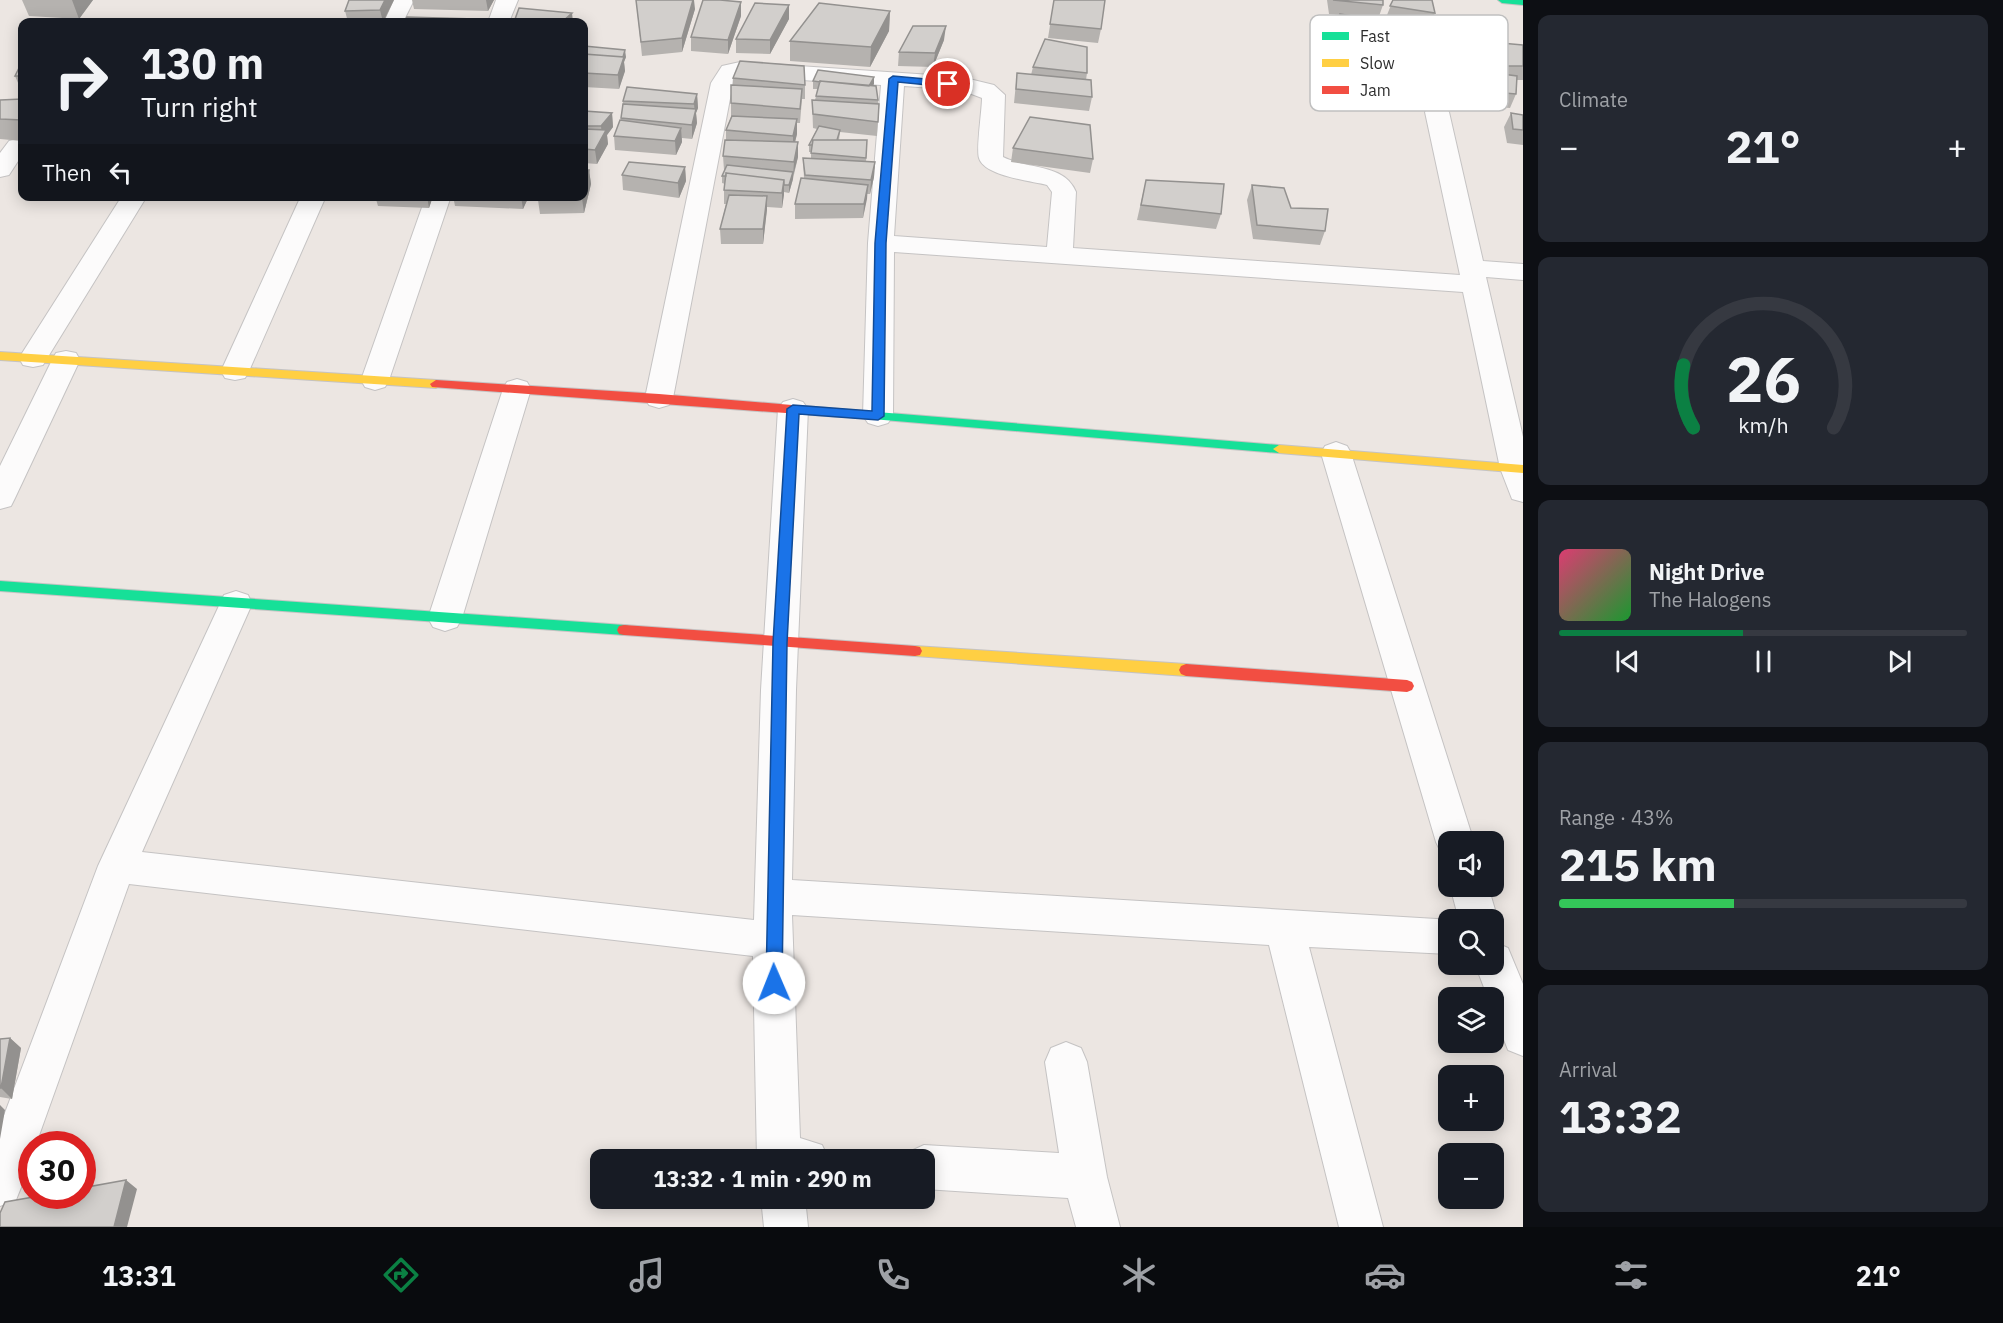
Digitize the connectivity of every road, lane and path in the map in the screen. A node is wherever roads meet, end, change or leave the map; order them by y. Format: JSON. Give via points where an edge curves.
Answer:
{"nodes":[{"id":1,"x":403,"y":0,"type":"edge"},
{"id":2,"x":507,"y":0,"type":"edge"},
{"id":3,"x":1502,"y":0,"type":"edge"},
{"id":4,"x":1523,"y":2,"type":"edge"},
{"id":5,"x":395,"y":18,"type":"edge"},
{"id":6,"x":500,"y":18,"type":"edge"},
{"id":7,"x":893,"y":79,"type":"junction"},
{"id":8,"x":1437,"y":112,"type":"dead end"},
{"id":9,"x":17,"y":146,"type":"edge"},
{"id":10,"x":0,"y":170,"type":"edge"},
{"id":11,"x":132,"y":201,"type":"edge"},
{"id":12,"x":312,"y":201,"type":"edge"},
{"id":13,"x":437,"y":201,"type":"edge"},
{"id":14,"x":881,"y":243,"type":"junction"},
{"id":15,"x":1059,"y":256,"type":"junction"},
{"id":16,"x":1523,"y":272,"type":"edge"},
{"id":17,"x":1474,"y":277,"type":"junction"},
{"id":18,"x":0,"y":356,"type":"edge"},
{"id":19,"x":33,"y":358,"type":"junction"},
{"id":20,"x":66,"y":360,"type":"junction"},
{"id":21,"x":234,"y":371,"type":"junction"},
{"id":22,"x":375,"y":380,"type":"junction"},
{"id":23,"x":517,"y":389,"type":"junction"},
{"id":24,"x":659,"y":398,"type":"junction"},
{"id":25,"x":793,"y":409,"type":"junction"},
{"id":26,"x":878,"y":416,"type":"junction"},
{"id":27,"x":1336,"y":453,"type":"junction"},
{"id":28,"x":1520,"y":476,"type":"edge"},
{"id":29,"x":0,"y":498,"type":"edge"},
{"id":30,"x":0,"y":586,"type":"edge"},
{"id":31,"x":236,"y":604,"type":"junction"},
{"id":32,"x":445,"y":618,"type":"junction"},
{"id":33,"x":780,"y":643,"type":"junction"},
{"id":34,"x":1407,"y":686,"type":"junction"},
{"id":35,"x":1452,"y":831,"type":"edge"},
{"id":36,"x":117,"y":866,"type":"junction"},
{"id":37,"x":774,"y":896,"type":"junction"},
{"id":38,"x":1284,"y":928,"type":"junction"},
{"id":39,"x":1438,"y":935,"type":"edge"},
{"id":40,"x":773,"y":940,"type":"junction"},
{"id":41,"x":1499,"y":975,"type":"edge"},
{"id":42,"x":1523,"y":1036,"type":"edge"},
{"id":43,"x":1066,"y":1062,"type":"dead end"},
{"id":44,"x":786,"y":1149,"type":"edge"},
{"id":45,"x":935,"y":1168,"type":"edge"},
{"id":46,"x":1085,"y":1177,"type":"junction"},
{"id":47,"x":0,"y":1184,"type":"edge"},
{"id":48,"x":786,"y":1209,"type":"edge"},
{"id":49,"x":786,"y":1227,"type":"edge"},
{"id":50,"x":1098,"y":1227,"type":"edge"},
{"id":51,"x":1361,"y":1227,"type":"edge"}],
"edges":[{"from":1,"to":5,"type":"street"},
{"from":2,"to":6,"type":"street"},
{"from":3,"to":4,"type":"street"},
{"from":7,"to":14,"type":"street"},
{"from":7,"to":15,"type":"street","via":[[966,85],[994,95],[991,158],[1001,166],[1055,179],[1064,192]]},
{"from":7,"to":24,"type":"street","via":[[755,70],[730,71],[725,76]]},
{"from":8,"to":17,"type":"street"},
{"from":9,"to":10,"type":"street"},
{"from":11,"to":19,"type":"street"},
{"from":12,"to":21,"type":"street"},
{"from":13,"to":22,"type":"street"},
{"from":14,"to":15,"type":"street"},
{"from":14,"to":26,"type":"street"},
{"from":15,"to":17,"type":"street"},
{"from":16,"to":17,"type":"street"},
{"from":17,"to":28,"type":"street"},
{"from":18,"to":19,"type":"street"},
{"from":19,"to":20,"type":"street"},
{"from":20,"to":21,"type":"street"},
{"from":20,"to":29,"type":"street"},
{"from":21,"to":22,"type":"street"},
{"from":22,"to":23,"type":"street"},
{"from":23,"to":24,"type":"street"},
{"from":23,"to":32,"type":"street"},
{"from":24,"to":25,"type":"street"},
{"from":25,"to":26,"type":"street"},
{"from":25,"to":33,"type":"street"},
{"from":26,"to":27,"type":"street"},
{"from":27,"to":28,"type":"street"},
{"from":27,"to":34,"type":"street"},
{"from":30,"to":31,"type":"street"},
{"from":31,"to":32,"type":"street"},
{"from":31,"to":36,"type":"street"},
{"from":32,"to":33,"type":"street"},
{"from":33,"to":34,"type":"street"},
{"from":33,"to":37,"type":"street"},
{"from":34,"to":35,"type":"street"},
{"from":36,"to":40,"type":"street"},
{"from":36,"to":47,"type":"street"},
{"from":37,"to":38,"type":"street"},
{"from":37,"to":40,"type":"street"},
{"from":38,"to":39,"type":"street"},
{"from":38,"to":51,"type":"street"},
{"from":40,"to":44,"type":"street"},
{"from":41,"to":42,"type":"street"},
{"from":43,"to":46,"type":"street"},
{"from":45,"to":46,"type":"street"},
{"from":46,"to":50,"type":"street"},
{"from":48,"to":49,"type":"street"}]}
